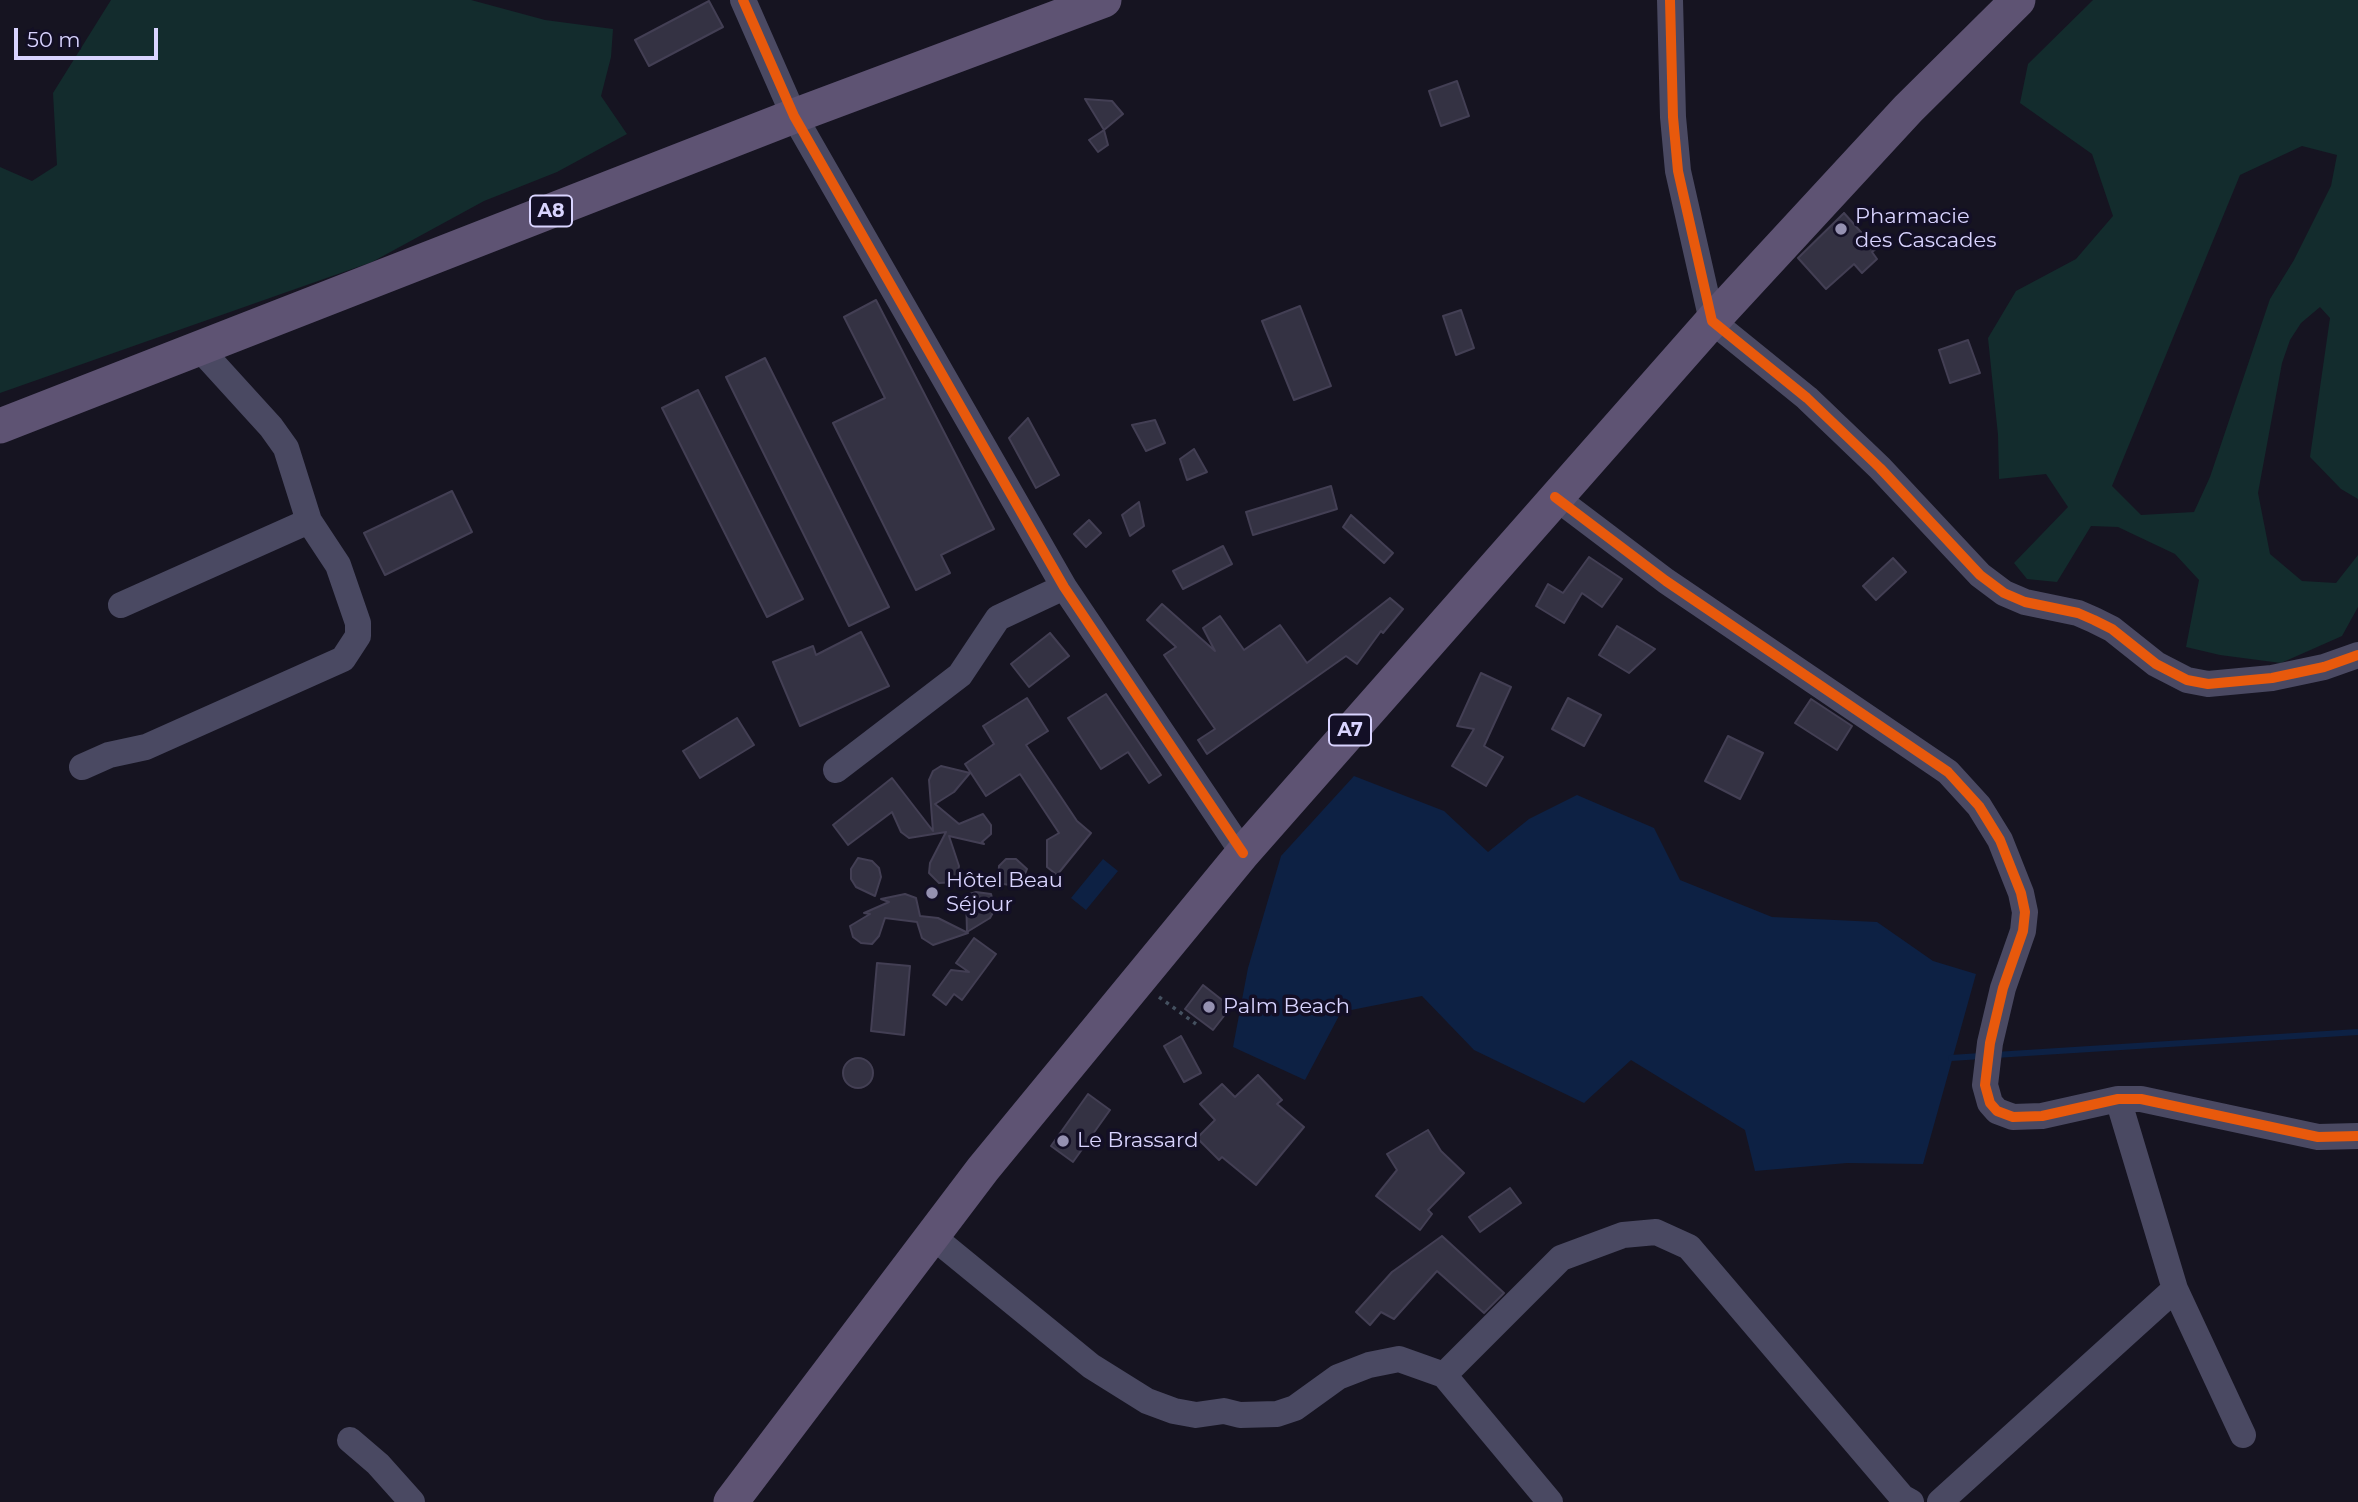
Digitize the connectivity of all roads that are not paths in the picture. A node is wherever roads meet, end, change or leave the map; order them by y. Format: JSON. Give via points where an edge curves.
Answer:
{"nodes":[{"id":1,"x":744,"y":0,"type":"edge"},
{"id":2,"x":1104,"y":0,"type":"edge"},
{"id":3,"x":1670,"y":0,"type":"edge"},
{"id":4,"x":2018,"y":0,"type":"edge"},
{"id":5,"x":794,"y":116,"type":"junction"},
{"id":6,"x":1712,"y":321,"type":"junction"},
{"id":7,"x":200,"y":349,"type":"junction"},
{"id":8,"x":0,"y":426,"type":"edge"},
{"id":9,"x":1555,"y":496,"type":"junction"},
{"id":10,"x":309,"y":522,"type":"junction"},
{"id":11,"x":1064,"y":587,"type":"junction"},
{"id":12,"x":121,"y":606,"type":"dead end"},
{"id":13,"x":2358,"y":655,"type":"edge"},
{"id":14,"x":82,"y":767,"type":"dead end"},
{"id":15,"x":836,"y":770,"type":"dead end"},
{"id":16,"x":1243,"y":853,"type":"junction"},
{"id":17,"x":2118,"y":1099,"type":"junction"},
{"id":18,"x":2358,"y":1136,"type":"edge"},
{"id":19,"x":932,"y":1236,"type":"junction"},
{"id":20,"x":2175,"y":1289,"type":"junction"},
{"id":21,"x":1444,"y":1375,"type":"junction"},
{"id":22,"x":2243,"y":1435,"type":"dead end"},
{"id":23,"x":349,"y":1440,"type":"dead end"},
{"id":24,"x":412,"y":1502,"type":"edge"},
{"id":25,"x":730,"y":1502,"type":"edge"},
{"id":26,"x":1550,"y":1502,"type":"edge"},
{"id":27,"x":1911,"y":1502,"type":"edge"},
{"id":28,"x":1940,"y":1502,"type":"edge"}],
"edges":[{"from":1,"to":5,"type":"street"},
{"from":2,"to":5,"type":"main road","number":"A8"},
{"from":3,"to":6,"type":"street","via":[[1678,171]]},
{"from":4,"to":6,"type":"main road","number":"A7","via":[[1908,109]]},
{"from":5,"to":7,"type":"main road","number":"A8"},
{"from":5,"to":11,"type":"street"},
{"from":6,"to":9,"type":"main road","number":"A7"},
{"from":6,"to":13,"type":"street","via":[[1807,398],[1980,575],[2004,593],[2078,613],[2112,629],[2156,664],[2187,680],[2208,684],[2272,678]]},
{"from":7,"to":8,"type":"main road","number":"A8"},
{"from":7,"to":10,"type":"street","via":[[286,448]]},
{"from":9,"to":16,"type":"main road","number":"A7"},
{"from":9,"to":17,"type":"street","via":[[1667,581],[1851,704],[1963,787],[2000,841],[2025,912],[1990,1043],[1985,1085],[1990,1103],[2013,1117]]},
{"from":10,"to":12,"type":"street"},
{"from":10,"to":14,"type":"street","via":[[338,565],[358,623],[358,636],[343,659],[146,747]]},
{"from":11,"to":15,"type":"street","via":[[998,618],[960,675]]},
{"from":11,"to":16,"type":"street"},
{"from":16,"to":19,"type":"main road","number":"A7"},
{"from":17,"to":18,"type":"street","via":[[2168,1103],[2318,1137]]},
{"from":17,"to":20,"type":"street"},
{"from":19,"to":21,"type":"street","via":[[1091,1366],[1147,1401],[1174,1411],[1277,1414],[1295,1408],[1338,1377],[1399,1359]]},
{"from":19,"to":25,"type":"main road","number":"A7"},
{"from":20,"to":22,"type":"street"},
{"from":20,"to":28,"type":"street"},
{"from":21,"to":26,"type":"street"},
{"from":21,"to":27,"type":"street","via":[[1561,1258],[1623,1235],[1656,1232],[1689,1247],[1902,1497]]},
{"from":23,"to":24,"type":"street"}]}
